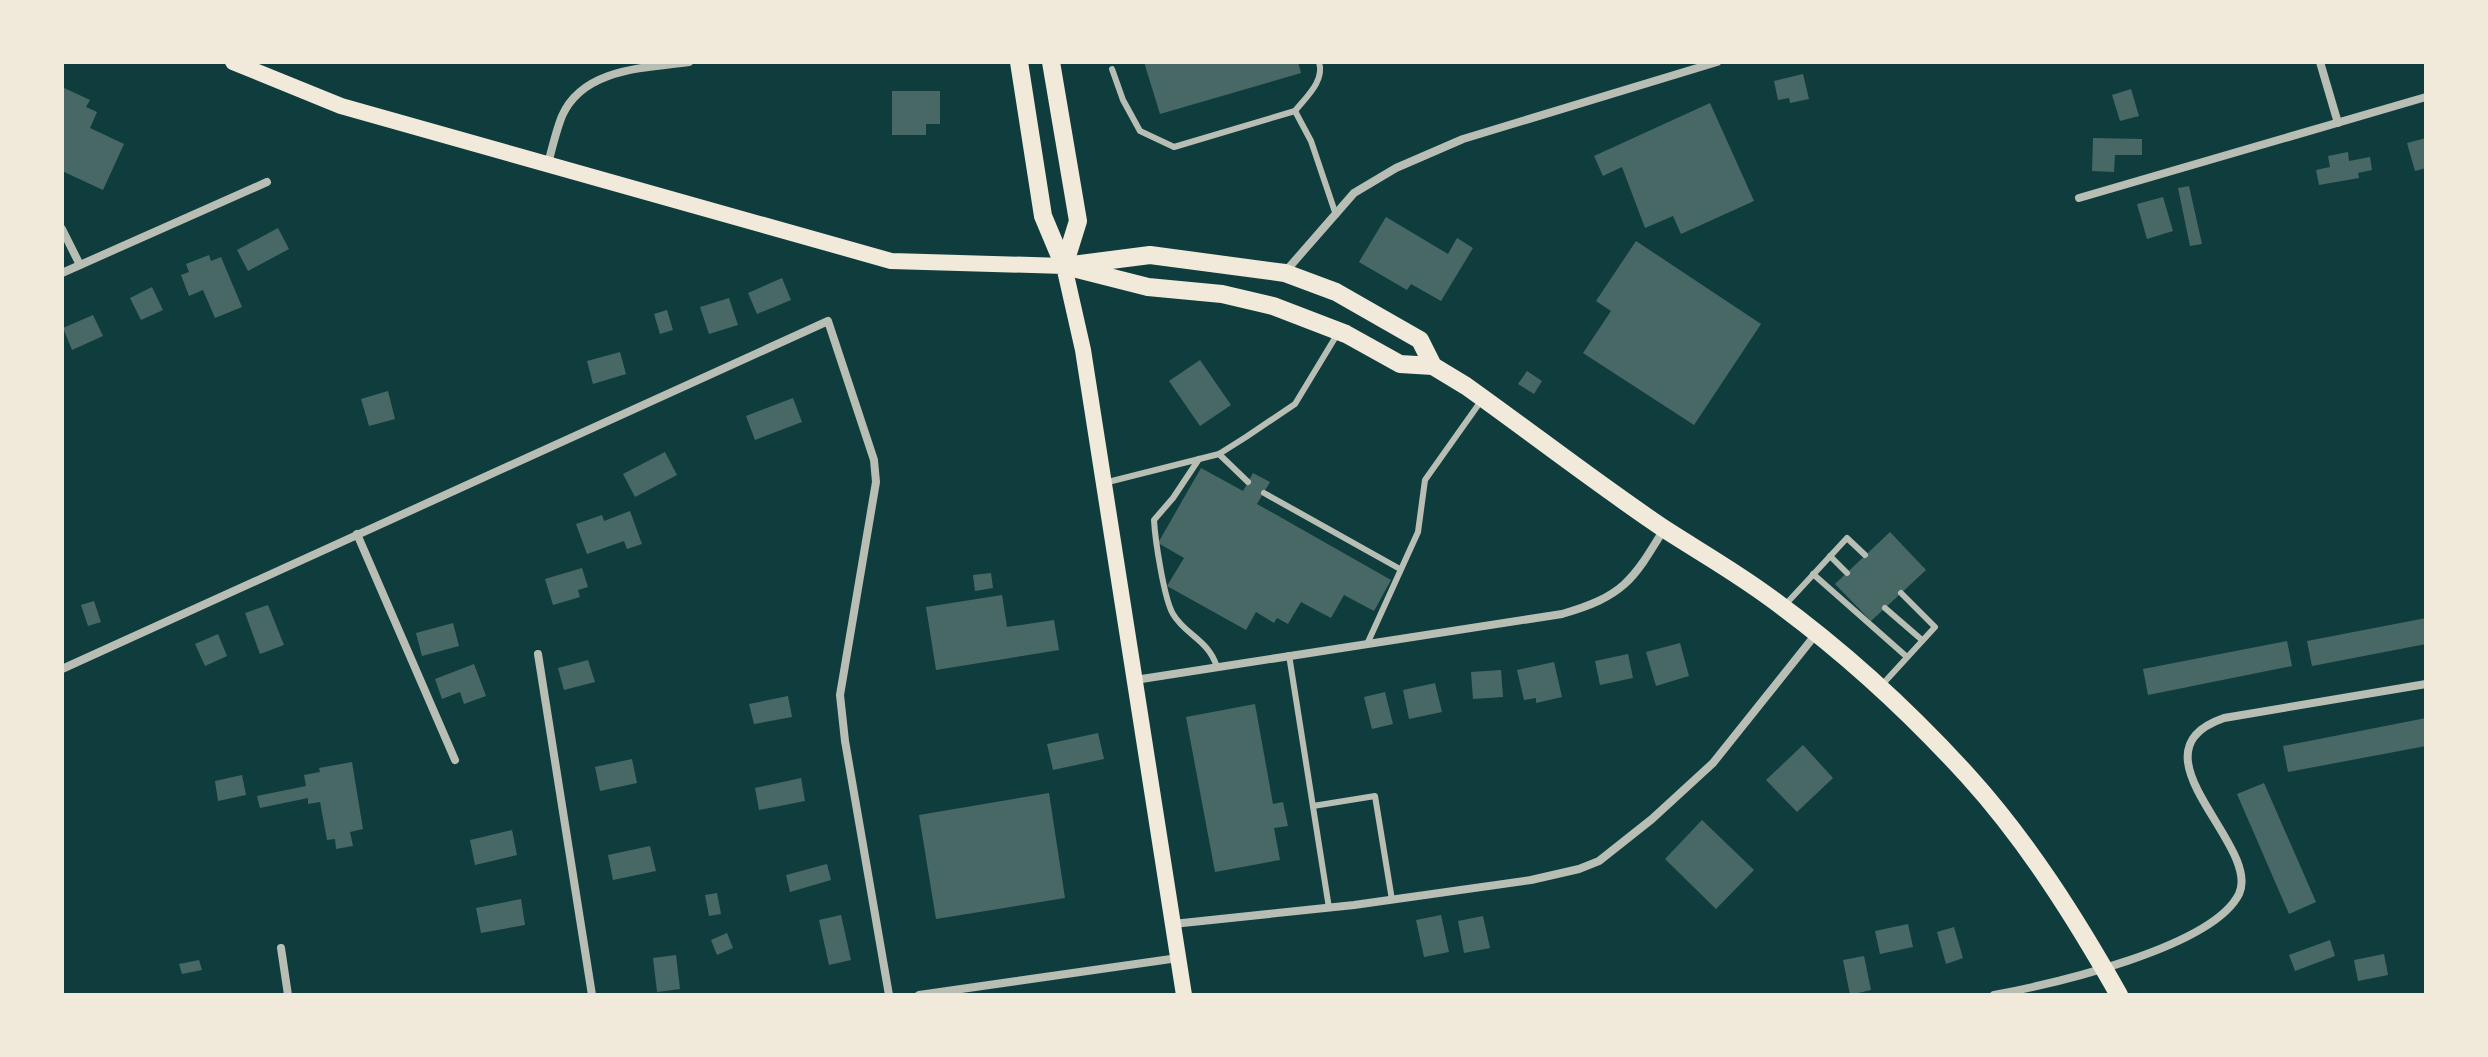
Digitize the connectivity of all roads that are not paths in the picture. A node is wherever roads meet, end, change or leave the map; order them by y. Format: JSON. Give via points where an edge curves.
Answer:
{"nodes":[{"id":1,"x":233,"y":62,"type":"edge"},
{"id":2,"x":689,"y":62,"type":"edge"},
{"id":3,"x":1019,"y":62,"type":"edge"},
{"id":4,"x":1051,"y":62,"type":"edge"},
{"id":5,"x":1319,"y":62,"type":"edge"},
{"id":6,"x":1717,"y":62,"type":"edge"},
{"id":7,"x":2320,"y":62,"type":"edge"},
{"id":8,"x":1112,"y":69,"type":"dead end"},
{"id":9,"x":2426,"y":97,"type":"edge"},
{"id":10,"x":1295,"y":111,"type":"junction"},
{"id":11,"x":2338,"y":123,"type":"junction"},
{"id":12,"x":548,"y":164,"type":"junction"},
{"id":13,"x":267,"y":182,"type":"dead end"},
{"id":14,"x":2079,"y":198,"type":"dead end"},
{"id":15,"x":1336,"y":215,"type":"junction"},
{"id":16,"x":62,"y":229,"type":"edge"},
{"id":17,"x":80,"y":265,"type":"junction"},
{"id":18,"x":1064,"y":266,"type":"junction"},
{"id":19,"x":62,"y":273,"type":"edge"},
{"id":20,"x":1285,"y":273,"type":"junction"},
{"id":21,"x":1339,"y":332,"type":"junction"},
{"id":22,"x":1433,"y":366,"type":"junction"},
{"id":23,"x":1483,"y":398,"type":"junction"},
{"id":24,"x":1219,"y":454,"type":"junction"},
{"id":25,"x":1199,"y":459,"type":"junction"},
{"id":26,"x":1248,"y":482,"type":"dead end"},
{"id":27,"x":1104,"y":483,"type":"junction"},
{"id":28,"x":1264,"y":493,"type":"dead end"},
{"id":29,"x":1664,"y":528,"type":"junction"},
{"id":30,"x":357,"y":534,"type":"junction"},
{"id":31,"x":1865,"y":555,"type":"dead end"},
{"id":32,"x":1830,"y":556,"type":"junction"},
{"id":33,"x":1400,"y":569,"type":"junction"},
{"id":34,"x":1847,"y":573,"type":"dead end"},
{"id":35,"x":1813,"y":574,"type":"junction"},
{"id":36,"x":1901,"y":593,"type":"dead end"},
{"id":37,"x":1783,"y":607,"type":"junction"},
{"id":38,"x":1885,"y":608,"type":"dead end"},
{"id":39,"x":1817,"y":633,"type":"junction"},
{"id":40,"x":1922,"y":640,"type":"junction"},
{"id":41,"x":1368,"y":642,"type":"junction"},
{"id":42,"x":538,"y":654,"type":"dead end"},
{"id":43,"x":1289,"y":655,"type":"junction"},
{"id":44,"x":1907,"y":657,"type":"junction"},
{"id":45,"x":1217,"y":667,"type":"junction"},
{"id":46,"x":62,"y":669,"type":"edge"},
{"id":47,"x":1135,"y":680,"type":"junction"},
{"id":48,"x":2426,"y":684,"type":"edge"},
{"id":49,"x":1879,"y":687,"type":"junction"},
{"id":50,"x":455,"y":760,"type":"dead end"},
{"id":51,"x":1313,"y":806,"type":"junction"},
{"id":52,"x":1392,"y":900,"type":"junction"},
{"id":53,"x":1329,"y":908,"type":"junction"},
{"id":54,"x":1173,"y":924,"type":"junction"},
{"id":55,"x":281,"y":948,"type":"dead end"},
{"id":56,"x":1179,"y":958,"type":"junction"},
{"id":57,"x":2104,"y":968,"type":"junction"},
{"id":58,"x":288,"y":995,"type":"edge"},
{"id":59,"x":592,"y":995,"type":"edge"},
{"id":60,"x":889,"y":995,"type":"edge"},
{"id":61,"x":919,"y":995,"type":"edge"},
{"id":62,"x":1184,"y":995,"type":"edge"},
{"id":63,"x":1994,"y":995,"type":"edge"},
{"id":64,"x":2119,"y":995,"type":"edge"}],
"edges":[{"from":1,"to":12,"type":"main road","via":[[341,106]]},
{"from":2,"to":12,"type":"street","via":[[626,71],[583,89],[562,116]]},
{"from":3,"to":18,"type":"main road","via":[[1043,216]]},
{"from":4,"to":18,"type":"main road","via":[[1078,221]]},
{"from":5,"to":10,"type":"lane","via":[[1316,85]]},
{"from":6,"to":15,"type":"street","via":[[1463,139],[1354,193]]},
{"from":7,"to":11,"type":"street"},
{"from":8,"to":10,"type":"lane","via":[[1140,131],[1174,147]]},
{"from":9,"to":11,"type":"street"},
{"from":10,"to":15,"type":"lane"},
{"from":11,"to":14,"type":"street"},
{"from":12,"to":18,"type":"main road","via":[[891,261]]},
{"from":13,"to":17,"type":"street"},
{"from":15,"to":20,"type":"street"},
{"from":16,"to":17,"type":"street"},
{"from":17,"to":19,"type":"street"},
{"from":18,"to":20,"type":"main road","via":[[1150,255]]},
{"from":18,"to":21,"type":"main road","via":[[1148,287],[1222,294],[1273,306]]},
{"from":18,"to":27,"type":"main road"},
{"from":20,"to":22,"type":"main road","via":[[1336,292],[1420,340]]},
{"from":21,"to":22,"type":"main road","via":[[1400,364]]},
{"from":21,"to":24,"type":"lane","via":[[1295,404]]},
{"from":22,"to":23,"type":"main road"},
{"from":23,"to":29,"type":"main road"},
{"from":23,"to":33,"type":"lane","via":[[1425,480],[1418,532]]},
{"from":24,"to":25,"type":"lane"},
{"from":24,"to":26,"type":"lane"},
{"from":25,"to":27,"type":"lane"},
{"from":25,"to":45,"type":"lane","via":[[1154,520],[1155,545],[1173,614],[1213,654]]},
{"from":27,"to":47,"type":"main road"},
{"from":28,"to":33,"type":"lane"},
{"from":29,"to":37,"type":"main road"},
{"from":29,"to":41,"type":"street","via":[[1628,584],[1586,607]]},
{"from":30,"to":46,"type":"street"},
{"from":30,"to":50,"type":"street"},
{"from":30,"to":60,"type":"street","via":[[828,321],[871,448],[876,482],[840,695]]},
{"from":31,"to":32,"type":"lane","via":[[1847,538]]},
{"from":32,"to":34,"type":"lane"},
{"from":32,"to":35,"type":"lane"},
{"from":33,"to":41,"type":"lane"},
{"from":35,"to":37,"type":"lane"},
{"from":35,"to":44,"type":"lane"},
{"from":36,"to":40,"type":"lane","via":[[1935,627]]},
{"from":37,"to":39,"type":"main road"},
{"from":38,"to":40,"type":"lane"},
{"from":39,"to":49,"type":"main road"},
{"from":39,"to":52,"type":"street","via":[[1713,763],[1599,861],[1531,880]]},
{"from":40,"to":44,"type":"lane"},
{"from":41,"to":43,"type":"street"},
{"from":42,"to":59,"type":"street"},
{"from":43,"to":45,"type":"street"},
{"from":43,"to":51,"type":"lane"},
{"from":44,"to":49,"type":"lane"},
{"from":45,"to":47,"type":"street"},
{"from":47,"to":54,"type":"main road"},
{"from":48,"to":57,"type":"street","via":[[2205,724],[2190,740],[2188,768],[2240,868],[2241,891],[2227,911],[2193,935]]},
{"from":49,"to":57,"type":"main road","via":[[1969,777]]},
{"from":51,"to":52,"type":"lane","via":[[1375,796]]},
{"from":51,"to":53,"type":"lane"},
{"from":52,"to":53,"type":"street"},
{"from":53,"to":54,"type":"street"},
{"from":54,"to":56,"type":"main road"},
{"from":55,"to":58,"type":"street"},
{"from":56,"to":61,"type":"street"},
{"from":56,"to":62,"type":"main road"},
{"from":57,"to":63,"type":"street"},
{"from":57,"to":64,"type":"main road"}]}
